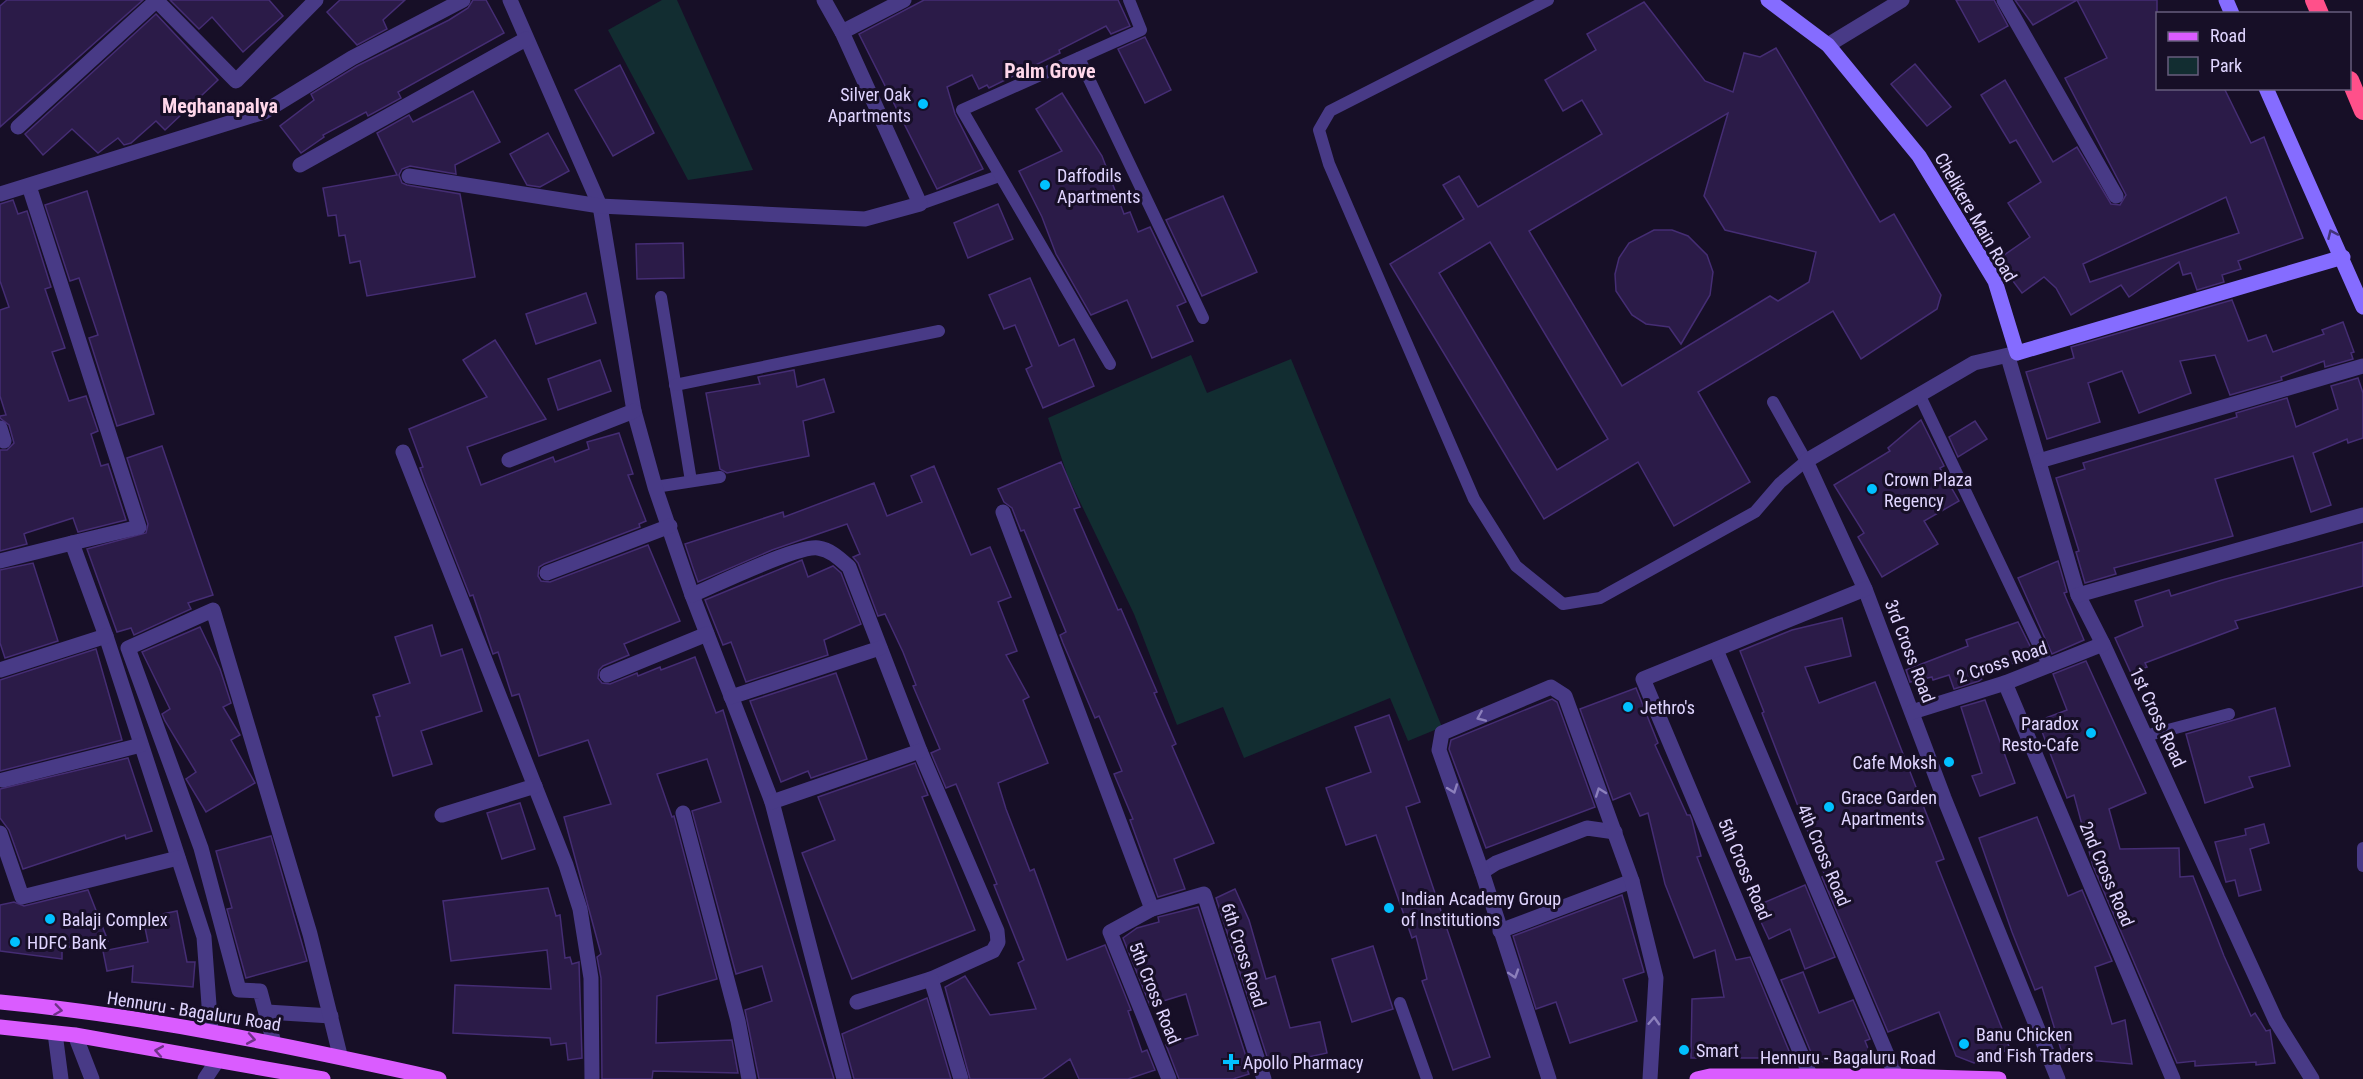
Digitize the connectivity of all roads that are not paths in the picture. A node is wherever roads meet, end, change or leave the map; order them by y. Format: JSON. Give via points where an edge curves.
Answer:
{"nodes":[{"id":1,"x":157,"y":0,"type":"edge"},
{"id":2,"x":316,"y":0,"type":"edge"},
{"id":3,"x":463,"y":0,"type":"edge"},
{"id":4,"x":510,"y":0,"type":"edge"},
{"id":5,"x":824,"y":0,"type":"edge"},
{"id":6,"x":904,"y":0,"type":"edge"},
{"id":7,"x":1129,"y":0,"type":"edge"},
{"id":8,"x":1548,"y":0,"type":"edge"},
{"id":9,"x":1768,"y":0,"type":"edge"},
{"id":10,"x":1902,"y":0,"type":"edge"},
{"id":11,"x":2004,"y":0,"type":"edge"},
{"id":12,"x":842,"y":32,"type":"junction"},
{"id":13,"x":526,"y":39,"type":"junction"},
{"id":14,"x":1828,"y":45,"type":"junction"},
{"id":15,"x":1079,"y":58,"type":"junction"},
{"id":16,"x":2351,"y":84,"type":"edge"},
{"id":17,"x":2267,"y":90,"type":"edge"},
{"id":18,"x":2363,"y":111,"type":"edge"},
{"id":19,"x":18,"y":127,"type":"dead end"},
{"id":20,"x":300,"y":165,"type":"dead end"},
{"id":21,"x":409,"y":176,"type":"dead end"},
{"id":22,"x":999,"y":176,"type":"junction"},
{"id":23,"x":29,"y":186,"type":"junction"},
{"id":24,"x":0,"y":194,"type":"edge"},
{"id":25,"x":2115,"y":196,"type":"dead end"},
{"id":26,"x":920,"y":204,"type":"junction"},
{"id":27,"x":600,"y":206,"type":"junction"},
{"id":28,"x":2343,"y":257,"type":"junction"},
{"id":29,"x":661,"y":297,"type":"dead end"},
{"id":30,"x":2363,"y":307,"type":"edge"},
{"id":31,"x":1203,"y":318,"type":"dead end"},
{"id":32,"x":939,"y":331,"type":"dead end"},
{"id":33,"x":2012,"y":355,"type":"junction"},
{"id":34,"x":1110,"y":364,"type":"dead end"},
{"id":35,"x":2363,"y":366,"type":"edge"},
{"id":36,"x":675,"y":385,"type":"junction"},
{"id":37,"x":1920,"y":396,"type":"junction"},
{"id":38,"x":1773,"y":402,"type":"dead end"},
{"id":39,"x":634,"y":411,"type":"junction"},
{"id":40,"x":403,"y":452,"type":"dead end"},
{"id":41,"x":509,"y":460,"type":"dead end"},
{"id":42,"x":1806,"y":461,"type":"junction"},
{"id":43,"x":2039,"y":461,"type":"junction"},
{"id":44,"x":720,"y":477,"type":"dead end"},
{"id":45,"x":691,"y":481,"type":"junction"},
{"id":46,"x":655,"y":487,"type":"junction"},
{"id":47,"x":1003,"y":512,"type":"dead end"},
{"id":48,"x":2363,"y":515,"type":"edge"},
{"id":49,"x":670,"y":526,"type":"junction"},
{"id":50,"x":72,"y":543,"type":"junction"},
{"id":51,"x":0,"y":561,"type":"edge"},
{"id":52,"x":547,"y":573,"type":"dead end"},
{"id":53,"x":1865,"y":590,"type":"junction"},
{"id":54,"x":692,"y":595,"type":"junction"},
{"id":55,"x":2078,"y":595,"type":"junction"},
{"id":56,"x":707,"y":634,"type":"junction"},
{"id":57,"x":106,"y":636,"type":"junction"},
{"id":58,"x":2103,"y":644,"type":"junction"},
{"id":59,"x":880,"y":648,"type":"junction"},
{"id":60,"x":1716,"y":650,"type":"junction"},
{"id":61,"x":2049,"y":667,"type":"junction"},
{"id":62,"x":0,"y":670,"type":"edge"},
{"id":63,"x":608,"y":675,"type":"dead end"},
{"id":64,"x":2005,"y":683,"type":"junction"},
{"id":65,"x":731,"y":697,"type":"junction"},
{"id":66,"x":1912,"y":712,"type":"junction"},
{"id":67,"x":2229,"y":714,"type":"dead end"},
{"id":68,"x":2145,"y":736,"type":"junction"},
{"id":69,"x":141,"y":745,"type":"junction"},
{"id":70,"x":920,"y":750,"type":"junction"},
{"id":71,"x":3,"y":780,"type":"dead end"},
{"id":72,"x":535,"y":786,"type":"junction"},
{"id":73,"x":772,"y":802,"type":"junction"},
{"id":74,"x":683,"y":813,"type":"dead end"},
{"id":75,"x":442,"y":815,"type":"dead end"},
{"id":76,"x":1615,"y":832,"type":"junction"},
{"id":77,"x":0,"y":833,"type":"edge"},
{"id":78,"x":2363,"y":848,"type":"edge"},
{"id":79,"x":178,"y":858,"type":"junction"},
{"id":80,"x":2363,"y":866,"type":"edge"},
{"id":81,"x":1482,"y":872,"type":"junction"},
{"id":82,"x":1632,"y":881,"type":"junction"},
{"id":83,"x":1152,"y":909,"type":"junction"},
{"id":84,"x":1500,"y":931,"type":"junction"},
{"id":85,"x":931,"y":979,"type":"junction"},
{"id":86,"x":0,"y":1002,"type":"edge"},
{"id":87,"x":857,"y":1002,"type":"dead end"},
{"id":88,"x":1400,"y":1003,"type":"dead end"},
{"id":89,"x":267,"y":1012,"type":"junction"},
{"id":90,"x":332,"y":1016,"type":"junction"},
{"id":91,"x":0,"y":1027,"type":"edge"},
{"id":92,"x":211,"y":1032,"type":"junction"},
{"id":93,"x":55,"y":1033,"type":"junction"},
{"id":94,"x":75,"y":1035,"type":"junction"},
{"id":95,"x":274,"y":1043,"type":"junction"},
{"id":96,"x":340,"y":1055,"type":"junction"},
{"id":97,"x":217,"y":1061,"type":"junction"},
{"id":98,"x":1810,"y":1075,"type":"junction"},
{"id":99,"x":1896,"y":1076,"type":"junction"},
{"id":100,"x":61,"y":1079,"type":"edge"},
{"id":101,"x":92,"y":1079,"type":"edge"},
{"id":102,"x":205,"y":1079,"type":"edge"},
{"id":103,"x":323,"y":1079,"type":"edge"},
{"id":104,"x":440,"y":1079,"type":"edge"},
{"id":105,"x":592,"y":1079,"type":"edge"},
{"id":106,"x":749,"y":1079,"type":"edge"},
{"id":107,"x":844,"y":1079,"type":"edge"},
{"id":108,"x":961,"y":1079,"type":"edge"},
{"id":109,"x":1169,"y":1079,"type":"edge"},
{"id":110,"x":1264,"y":1079,"type":"edge"},
{"id":111,"x":1427,"y":1079,"type":"edge"},
{"id":112,"x":1549,"y":1079,"type":"edge"},
{"id":113,"x":1650,"y":1079,"type":"edge"},
{"id":114,"x":1697,"y":1079,"type":"edge"},
{"id":115,"x":1999,"y":1079,"type":"edge"},
{"id":116,"x":2058,"y":1079,"type":"edge"},
{"id":117,"x":2173,"y":1079,"type":"edge"},
{"id":118,"x":2312,"y":1079,"type":"edge"}],
"edges":[{"from":1,"to":2,"type":"street","via":[[236,81]]},
{"from":1,"to":19,"type":"street"},
{"from":3,"to":23,"type":"street","via":[[352,58],[264,112]]},
{"from":4,"to":13,"type":"street"},
{"from":5,"to":12,"type":"street"},
{"from":6,"to":12,"type":"street"},
{"from":7,"to":15,"type":"lane","via":[[1141,30]]},
{"from":8,"to":42,"type":"lane","via":[[1330,111],[1319,130],[1329,164],[1474,499],[1516,566],[1563,604],[1600,598],[1755,512]]},
{"from":9,"to":14,"type":"street","name":"Chelikere Main Road"},
{"from":10,"to":14,"type":"street"},
{"from":11,"to":25,"type":"street"},
{"from":12,"to":26,"type":"street"},
{"from":13,"to":20,"type":"street"},
{"from":13,"to":27,"type":"street"},
{"from":14,"to":33,"type":"street","name":"Chelikere Main Road","via":[[1919,156],[1995,281]]},
{"from":15,"to":22,"type":"lane","via":[[962,110]]},
{"from":15,"to":31,"type":"lane"},
{"from":16,"to":18,"type":"highway"},
{"from":28,"to":17,"type":"street","one_way":true},
{"from":21,"to":27,"type":"street"},
{"from":22,"to":26,"type":"lane"},
{"from":22,"to":34,"type":"lane"},
{"from":23,"to":24,"type":"street"},
{"from":23,"to":50,"type":"street","via":[[139,527]]},
{"from":26,"to":27,"type":"street","via":[[865,219]]},
{"from":27,"to":39,"type":"street"},
{"from":28,"to":30,"type":"street"},
{"from":28,"to":33,"type":"street"},
{"from":29,"to":36,"type":"lane"},
{"from":32,"to":36,"type":"lane"},
{"from":33,"to":37,"type":"street","via":[[1974,363]]},
{"from":33,"to":43,"type":"street","name":"1st Cross Road"},
{"from":35,"to":43,"type":"street"},
{"from":36,"to":45,"type":"lane"},
{"from":37,"to":42,"type":"street"},
{"from":37,"to":61,"type":"lane"},
{"from":38,"to":42,"type":"lane"},
{"from":39,"to":41,"type":"street"},
{"from":39,"to":46,"type":"street"},
{"from":40,"to":72,"type":"street"},
{"from":42,"to":53,"type":"street","name":"3rd Cross Road"},
{"from":43,"to":55,"type":"street","name":"1st Cross Road"},
{"from":44,"to":45,"type":"lane"},
{"from":45,"to":46,"type":"lane"},
{"from":46,"to":49,"type":"street"},
{"from":47,"to":83,"type":"street"},
{"from":48,"to":55,"type":"street"},
{"from":49,"to":52,"type":"street"},
{"from":49,"to":54,"type":"street"},
{"from":50,"to":51,"type":"street"},
{"from":50,"to":57,"type":"street"},
{"from":53,"to":60,"type":"street"},
{"from":53,"to":66,"type":"street","name":"3rd Cross Road"},
{"from":54,"to":56,"type":"street"},
{"from":54,"to":59,"type":"street","via":[[794,553],[816,548],[835,554],[849,567]]},
{"from":55,"to":58,"type":"street","name":"1st Cross Road"},
{"from":56,"to":63,"type":"street"},
{"from":56,"to":65,"type":"street"},
{"from":57,"to":62,"type":"street"},
{"from":57,"to":69,"type":"street"},
{"from":58,"to":61,"type":"street","name":"2 Cross Road"},
{"from":58,"to":68,"type":"street","name":"1st Cross Road"},
{"from":59,"to":65,"type":"street"},
{"from":59,"to":70,"type":"street"},
{"from":60,"to":98,"type":"street","name":"5th Cross Road","via":[[1643,679]]},
{"from":60,"to":99,"type":"street","name":"4th Cross Road"},
{"from":61,"to":64,"type":"street","name":"2 Cross Road"},
{"from":64,"to":66,"type":"street","name":"2 Cross Road"},
{"from":64,"to":117,"type":"street","name":"2nd Cross Road"},
{"from":65,"to":73,"type":"street"},
{"from":66,"to":116,"type":"street","name":"3rd Cross Road"},
{"from":67,"to":68,"type":"lane"},
{"from":68,"to":118,"type":"street","name":"1st Cross Road","via":[[2276,1021]]},
{"from":69,"to":71,"type":"street"},
{"from":69,"to":79,"type":"street"},
{"from":70,"to":73,"type":"street"},
{"from":70,"to":85,"type":"street","via":[[998,931],[993,951]]},
{"from":72,"to":75,"type":"street"},
{"from":72,"to":105,"type":"street","via":[[580,909],[591,978]]},
{"from":73,"to":107,"type":"street"},
{"from":74,"to":106,"type":"street","via":[[738,1021]]},
{"from":76,"to":81,"type":"street","via":[[1587,828]]},
{"from":76,"to":81,"type":"street","one_way":true,"via":[[1565,696],[1551,687],[1443,733],[1438,750]]},
{"from":76,"to":82,"type":"street"},
{"from":77,"to":79,"type":"street","via":[[22,897]]},
{"from":78,"to":80,"type":"lane"},
{"from":79,"to":92,"type":"street","via":[[204,937]]},
{"from":81,"to":84,"type":"street"},
{"from":82,"to":84,"type":"street"},
{"from":113,"to":82,"type":"street","one_way":true,"via":[[1656,978]]},
{"from":83,"to":109,"type":"street","name":"5th Cross Road","via":[[1110,932]]},
{"from":83,"to":110,"type":"street","name":"6th Cross Road","via":[[1204,894]]},
{"from":84,"to":112,"type":"street","one_way":true},
{"from":85,"to":87,"type":"street"},
{"from":85,"to":108,"type":"street"},
{"from":86,"to":92,"type":"main road","name":"Hennuru - Bagaluru Road","one_way":true},
{"from":88,"to":111,"type":"lane"},
{"from":89,"to":90,"type":"street"},
{"from":89,"to":90,"type":"street","via":[[260,991],[239,990],[201,848],[128,648],[213,610]]},
{"from":89,"to":95,"type":"street"},
{"from":90,"to":96,"type":"street"},
{"from":91,"to":93,"type":"main road"},
{"from":92,"to":95,"type":"main road","name":"Hennuru - Bagaluru Road","one_way":true},
{"from":93,"to":94,"type":"main road"},
{"from":93,"to":100,"type":"street"},
{"from":97,"to":94,"type":"main road","one_way":true},
{"from":94,"to":101,"type":"street"},
{"from":95,"to":96,"type":"main road","name":"Hennuru - Bagaluru Road"},
{"from":96,"to":104,"type":"main road","name":"Hennuru - Bagaluru Road"},
{"from":97,"to":102,"type":"street"},
{"from":97,"to":103,"type":"main road"},
{"from":98,"to":99,"type":"main road","name":"Hennuru - Bagaluru Road"},
{"from":98,"to":114,"type":"main road","name":"Hennuru - Bagaluru Road"},
{"from":99,"to":115,"type":"main road","name":"Hennuru - Bagaluru Road"}]}
